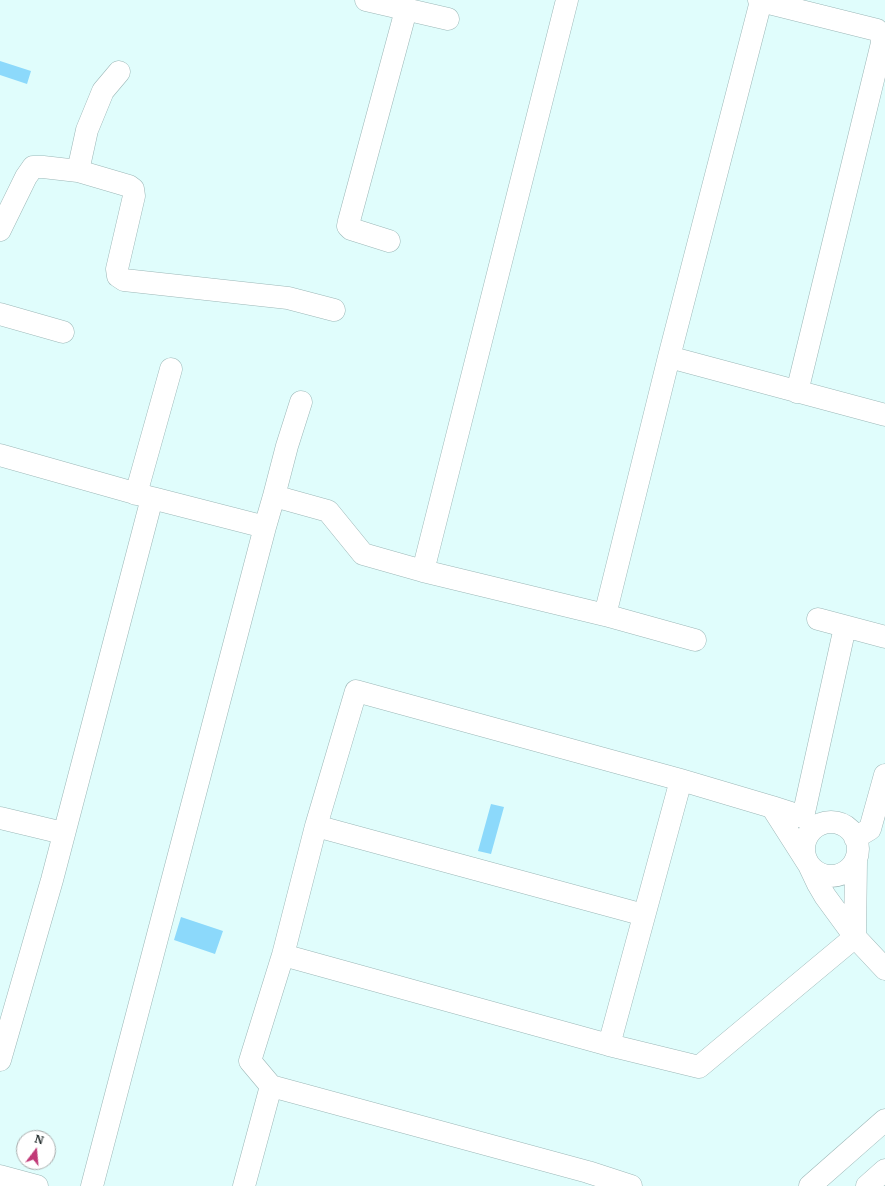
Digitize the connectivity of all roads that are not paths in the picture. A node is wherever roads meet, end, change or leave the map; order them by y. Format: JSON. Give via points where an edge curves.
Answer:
{"nodes":[{"id":1,"x":366,"y":0,"type":"edge"},
{"id":2,"x":567,"y":0,"type":"edge"},
{"id":3,"x":760,"y":0,"type":"edge"},
{"id":4,"x":406,"y":10,"type":"junction"},
{"id":5,"x":448,"y":19,"type":"dead end"},
{"id":6,"x":119,"y":72,"type":"dead end"},
{"id":7,"x":880,"y":72,"type":"edge"},
{"id":8,"x":78,"y":171,"type":"junction"},
{"id":9,"x":0,"y":230,"type":"edge"},
{"id":10,"x":389,"y":241,"type":"dead end"},
{"id":11,"x":334,"y":310,"type":"dead end"},
{"id":12,"x":0,"y":314,"type":"edge"},
{"id":13,"x":63,"y":332,"type":"dead end"},
{"id":14,"x":668,"y":357,"type":"junction"},
{"id":15,"x":171,"y":369,"type":"dead end"},
{"id":16,"x":797,"y":392,"type":"junction"},
{"id":17,"x":301,"y":402,"type":"dead end"},
{"id":18,"x":885,"y":415,"type":"edge"},
{"id":19,"x":0,"y":455,"type":"edge"},
{"id":20,"x":144,"y":496,"type":"junction"},
{"id":21,"x":274,"y":496,"type":"junction"},
{"id":22,"x":265,"y":527,"type":"junction"},
{"id":23,"x":423,"y":571,"type":"junction"},
{"id":24,"x":605,"y":615,"type":"junction"},
{"id":25,"x":818,"y":619,"type":"dead end"},
{"id":26,"x":845,"y":627,"type":"junction"},
{"id":27,"x":885,"y":637,"type":"edge"},
{"id":28,"x":695,"y":640,"type":"dead end"},
{"id":29,"x":885,"y":775,"type":"edge"},
{"id":30,"x":681,"y":780,"type":"junction"},
{"id":31,"x":772,"y":806,"type":"junction"},
{"id":32,"x":803,"y":817,"type":"junction"},
{"id":33,"x":0,"y":818,"type":"edge"},
{"id":34,"x":824,"y":823,"type":"junction"},
{"id":35,"x":316,"y":826,"type":"junction"},
{"id":36,"x":64,"y":833,"type":"junction"},
{"id":37,"x":855,"y":838,"type":"junction"},
{"id":38,"x":856,"y":861,"type":"junction"},
{"id":39,"x":810,"y":865,"type":"junction"},
{"id":40,"x":644,"y":915,"type":"junction"},
{"id":41,"x":855,"y":937,"type":"junction"},
{"id":42,"x":282,"y":955,"type":"junction"},
{"id":43,"x":885,"y":969,"type":"edge"},
{"id":44,"x":609,"y":1045,"type":"junction"},
{"id":45,"x":0,"y":1060,"type":"edge"},
{"id":46,"x":271,"y":1086,"type":"junction"},
{"id":47,"x":885,"y":1120,"type":"edge"},
{"id":48,"x":885,"y":1170,"type":"edge"},
{"id":49,"x":0,"y":1176,"type":"edge"},
{"id":50,"x":37,"y":1186,"type":"edge"},
{"id":51,"x":92,"y":1186,"type":"edge"},
{"id":52,"x":244,"y":1186,"type":"edge"},
{"id":53,"x":631,"y":1186,"type":"edge"},
{"id":54,"x":810,"y":1186,"type":"edge"},
{"id":55,"x":867,"y":1186,"type":"edge"}],
"edges":[{"from":1,"to":4,"type":"street"},
{"from":2,"to":23,"type":"street"},
{"from":3,"to":7,"type":"street","via":[[877,30],[882,43]]},
{"from":3,"to":14,"type":"street"},
{"from":4,"to":5,"type":"street"},
{"from":4,"to":10,"type":"street","via":[[348,226]]},
{"from":6,"to":8,"type":"street","via":[[103,91],[87,130]]},
{"from":7,"to":16,"type":"street"},
{"from":8,"to":9,"type":"street","via":[[33,167]]},
{"from":8,"to":11,"type":"street","via":[[132,189],[134,196],[117,269],[118,276],[124,280],[288,298]]},
{"from":12,"to":13,"type":"street"},
{"from":14,"to":16,"type":"street"},
{"from":14,"to":24,"type":"street"},
{"from":15,"to":20,"type":"street"},
{"from":16,"to":18,"type":"street"},
{"from":17,"to":21,"type":"street"},
{"from":19,"to":20,"type":"street"},
{"from":20,"to":22,"type":"street"},
{"from":20,"to":36,"type":"street"},
{"from":21,"to":22,"type":"street"},
{"from":21,"to":23,"type":"street","via":[[328,511],[363,554]]},
{"from":22,"to":51,"type":"street"},
{"from":23,"to":24,"type":"street"},
{"from":24,"to":28,"type":"street"},
{"from":25,"to":26,"type":"street"},
{"from":26,"to":27,"type":"street"},
{"from":26,"to":32,"type":"street"},
{"from":29,"to":37,"type":"street","via":[[870,829]]},
{"from":30,"to":31,"type":"street"},
{"from":30,"to":35,"type":"street","via":[[356,691]]},
{"from":30,"to":40,"type":"street"},
{"from":31,"to":32,"type":"street"},
{"from":31,"to":39,"type":"street"},
{"from":32,"to":34,"type":"street"},
{"from":33,"to":36,"type":"street"},
{"from":34,"to":37,"type":"street","via":[[841,824],[848,828]]},
{"from":34,"to":39,"type":"street","via":[[813,830],[806,840],[804,849]]},
{"from":35,"to":40,"type":"street"},
{"from":35,"to":42,"type":"street"},
{"from":36,"to":45,"type":"street"},
{"from":37,"to":38,"type":"street","via":[[858,852]]},
{"from":38,"to":39,"type":"street","via":[[842,875],[833,876],[824,875]]},
{"from":38,"to":41,"type":"street"},
{"from":39,"to":41,"type":"street","via":[[825,896]]},
{"from":40,"to":44,"type":"street"},
{"from":41,"to":43,"type":"street"},
{"from":41,"to":44,"type":"street","via":[[699,1067]]},
{"from":42,"to":44,"type":"street"},
{"from":42,"to":46,"type":"street","via":[[250,1061]]},
{"from":46,"to":52,"type":"street"},
{"from":46,"to":53,"type":"street","via":[[581,1170]]},
{"from":47,"to":54,"type":"street"},
{"from":48,"to":55,"type":"street"},
{"from":49,"to":50,"type":"street"}]}
